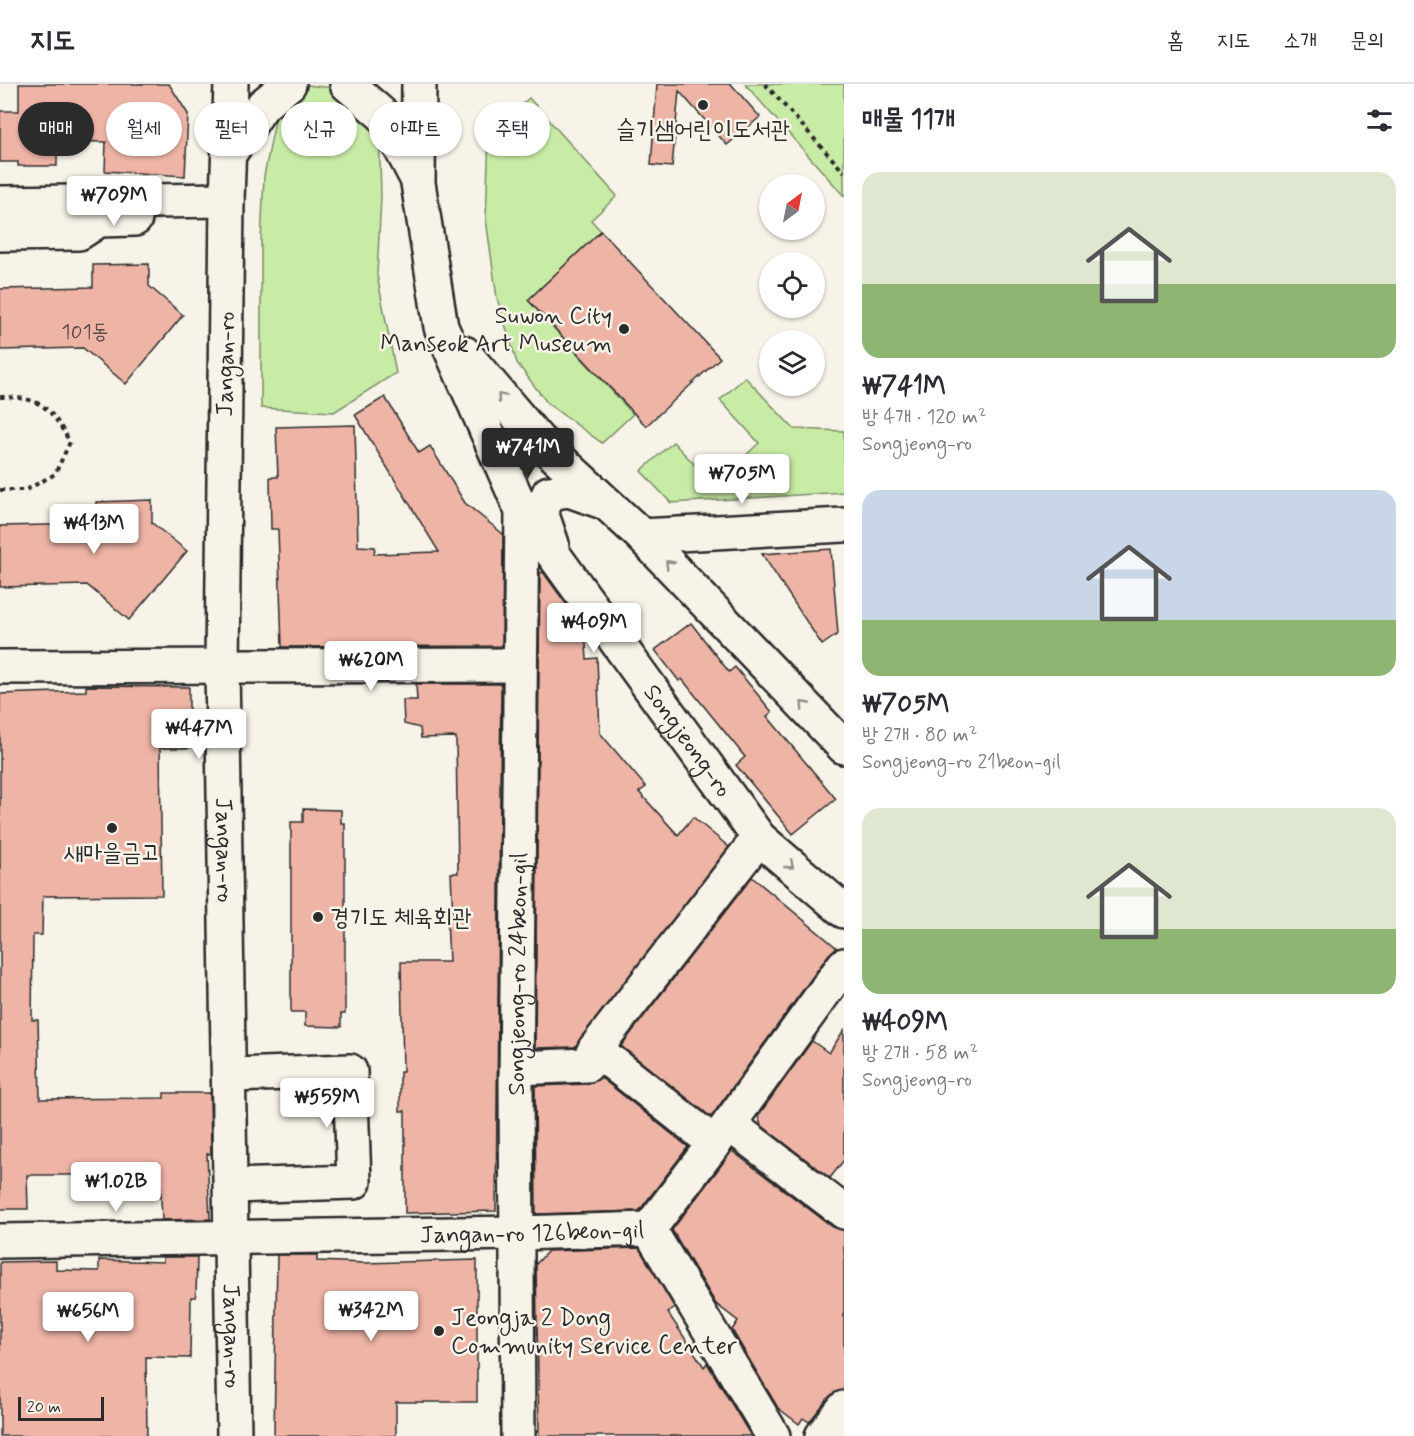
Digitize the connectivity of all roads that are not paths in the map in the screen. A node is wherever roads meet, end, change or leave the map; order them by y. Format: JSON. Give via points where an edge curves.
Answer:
{"nodes":[{"id":1,"x":231,"y":84,"type":"edge"},
{"id":2,"x":289,"y":84,"type":"edge"},
{"id":3,"x":347,"y":84,"type":"edge"},
{"id":4,"x":419,"y":84,"type":"edge"},
{"id":5,"x":231,"y":102,"type":"edge"},
{"id":6,"x":267,"y":102,"type":"edge"},
{"id":7,"x":230,"y":156,"type":"edge"},
{"id":8,"x":418,"y":183,"type":"junction"},
{"id":9,"x":227,"y":200,"type":"junction"},
{"id":10,"x":0,"y":203,"type":"edge"},
{"id":11,"x":140,"y":219,"type":"dead end"},
{"id":12,"x":0,"y":234,"type":"edge"},
{"id":13,"x":441,"y":327,"type":"junction"},
{"id":14,"x":607,"y":503,"type":"junction"},
{"id":15,"x":522,"y":511,"type":"junction"},
{"id":16,"x":844,"y":525,"type":"edge"},
{"id":17,"x":642,"y":536,"type":"junction"},
{"id":18,"x":558,"y":560,"type":"junction"},
{"id":19,"x":520,"y":665,"type":"junction"},
{"id":20,"x":222,"y":667,"type":"junction"},
{"id":21,"x":0,"y":668,"type":"edge"},
{"id":22,"x":844,"y":747,"type":"edge"},
{"id":23,"x":759,"y":838,"type":"junction"},
{"id":24,"x":844,"y":911,"type":"edge"},
{"id":25,"x":844,"y":965,"type":"edge"},
{"id":26,"x":595,"y":1049,"type":"junction"},
{"id":27,"x":517,"y":1068,"type":"junction"},
{"id":28,"x":230,"y":1075,"type":"junction"},
{"id":29,"x":722,"y":1134,"type":"junction"},
{"id":30,"x":232,"y":1186,"type":"junction"},
{"id":31,"x":844,"y":1212,"type":"edge"},
{"id":32,"x":649,"y":1229,"type":"junction"},
{"id":33,"x":519,"y":1233,"type":"junction"},
{"id":34,"x":233,"y":1236,"type":"junction"},
{"id":35,"x":0,"y":1241,"type":"edge"},
{"id":36,"x":844,"y":1408,"type":"edge"},
{"id":37,"x":234,"y":1436,"type":"edge"},
{"id":38,"x":518,"y":1436,"type":"edge"},
{"id":39,"x":773,"y":1436,"type":"edge"},
{"id":40,"x":822,"y":1436,"type":"edge"}],
"edges":[{"from":1,"to":5,"type":"street","name":"Jangan-ro"},
{"from":2,"to":6,"type":"street"},
{"from":3,"to":8,"type":"street","via":[[384,116]]},
{"from":4,"to":8,"type":"street","name":"Songjeong-ro"},
{"from":7,"to":9,"type":"street","name":"Jangan-ro"},
{"from":8,"to":13,"type":"street","name":"Songjeong-ro"},
{"from":9,"to":10,"type":"street"},
{"from":9,"to":20,"type":"street","name":"Jangan-ro"},
{"from":11,"to":12,"type":"street","via":[[99,220],[79,233]]},
{"from":14,"to":13,"type":"street","one_way":true,"via":[[538,440]]},
{"from":13,"to":15,"type":"street","name":"Songjeong-ro"},
{"from":14,"to":17,"type":"street"},
{"from":14,"to":18,"type":"street","via":[[569,490],[549,493],[541,512]]},
{"from":15,"to":18,"type":"street","name":"Songjeong-ro"},
{"from":15,"to":19,"type":"street","name":"Songjeong-ro 24beon-gil"},
{"from":16,"to":17,"type":"street"},
{"from":22,"to":17,"type":"street","one_way":true},
{"from":18,"to":23,"type":"street","name":"Songjeong-ro"},
{"from":19,"to":20,"type":"street"},
{"from":19,"to":27,"type":"street","name":"Songjeong-ro 24beon-gil"},
{"from":20,"to":21,"type":"street"},
{"from":20,"to":28,"type":"street","name":"Jangan-ro"},
{"from":23,"to":24,"type":"street","name":"Songjeong-ro","one_way":true},
{"from":23,"to":26,"type":"street"},
{"from":25,"to":29,"type":"street","name":"Jangan-ro 126beon-gil"},
{"from":26,"to":27,"type":"street","via":[[587,1065]]},
{"from":26,"to":29,"type":"street"},
{"from":27,"to":33,"type":"street","name":"Songjeong-ro 24beon-gil"},
{"from":28,"to":30,"type":"street","name":"Jangan-ro"},
{"from":28,"to":30,"type":"street","via":[[350,1071],[354,1182]]},
{"from":29,"to":31,"type":"street"},
{"from":29,"to":32,"type":"street","name":"Jangan-ro 126beon-gil"},
{"from":30,"to":34,"type":"street","name":"Jangan-ro"},
{"from":32,"to":33,"type":"street","name":"Jangan-ro 126beon-gil"},
{"from":32,"to":39,"type":"street"},
{"from":33,"to":34,"type":"street","name":"Jangan-ro 126beon-gil"},
{"from":33,"to":38,"type":"street","name":"Songjeong-ro 24beon-gil"},
{"from":34,"to":35,"type":"street","name":"Jangan-ro 126beon-gil"},
{"from":34,"to":37,"type":"street","name":"Jangan-ro"},
{"from":36,"to":40,"type":"street"}]}
